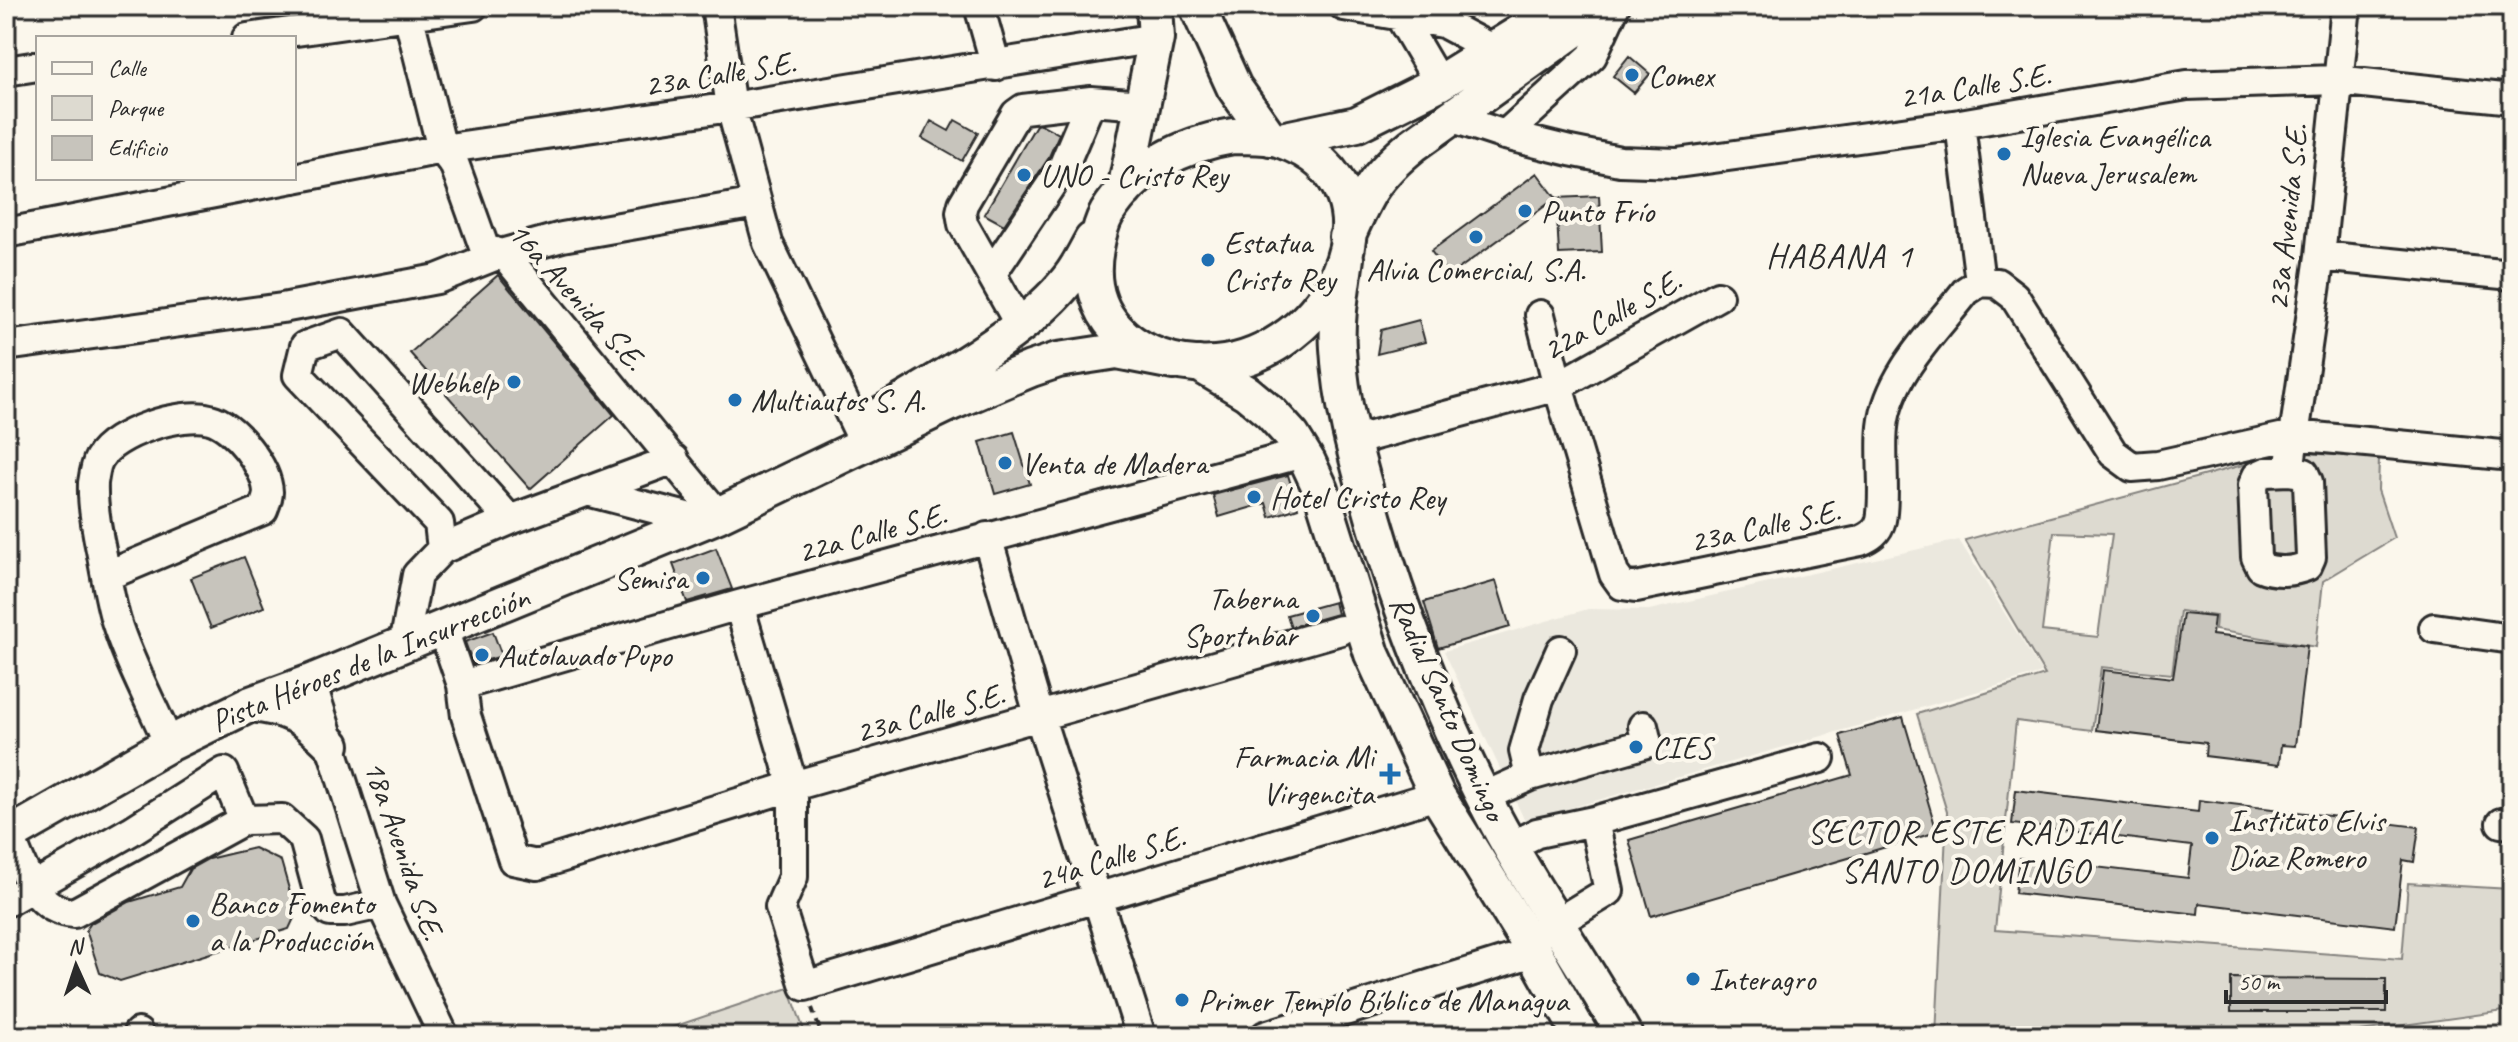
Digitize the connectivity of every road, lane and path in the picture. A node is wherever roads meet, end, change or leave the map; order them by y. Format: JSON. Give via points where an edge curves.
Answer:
{"nodes":[{"id":1,"x":473,"y":6,"type":"edge"},
{"id":2,"x":716,"y":6,"type":"edge"},
{"id":3,"x":979,"y":6,"type":"edge"},
{"id":4,"x":1197,"y":6,"type":"edge"},
{"id":5,"x":1344,"y":6,"type":"edge"},
{"id":6,"x":1563,"y":6,"type":"edge"},
{"id":7,"x":1607,"y":6,"type":"edge"},
{"id":8,"x":1615,"y":6,"type":"edge"},
{"id":9,"x":2346,"y":6,"type":"edge"},
{"id":10,"x":407,"y":11,"type":"edge"},
{"id":11,"x":1399,"y":15,"type":"junction"},
{"id":12,"x":1155,"y":22,"type":"edge"},
{"id":13,"x":259,"y":36,"type":"edge"},
{"id":14,"x":1494,"y":50,"type":"junction"},
{"id":15,"x":36,"y":66,"type":"edge"},
{"id":16,"x":996,"y":66,"type":"junction"},
{"id":17,"x":6,"y":71,"type":"edge"},
{"id":18,"x":2336,"y":80,"type":"junction"},
{"id":19,"x":1439,"y":83,"type":"junction"},
{"id":20,"x":2512,"y":99,"type":"edge"},
{"id":21,"x":1091,"y":101,"type":"junction"},
{"id":22,"x":1143,"y":105,"type":"junction"},
{"id":23,"x":731,"y":107,"type":"junction"},
{"id":24,"x":1453,"y":118,"type":"junction"},
{"id":25,"x":1960,"y":124,"type":"junction"},
{"id":26,"x":1505,"y":135,"type":"junction"},
{"id":27,"x":1275,"y":139,"type":"junction"},
{"id":28,"x":442,"y":149,"type":"junction"},
{"id":29,"x":296,"y":177,"type":"edge"},
{"id":30,"x":283,"y":180,"type":"edge"},
{"id":31,"x":757,"y":203,"type":"junction"},
{"id":32,"x":1115,"y":203,"type":"junction"},
{"id":33,"x":6,"y":233,"type":"edge"},
{"id":34,"x":1346,"y":248,"type":"junction"},
{"id":35,"x":497,"y":255,"type":"junction"},
{"id":36,"x":2320,"y":256,"type":"junction"},
{"id":37,"x":992,"y":273,"type":"junction"},
{"id":38,"x":2512,"y":275,"type":"edge"},
{"id":39,"x":1980,"y":282,"type":"junction"},
{"id":40,"x":1718,"y":296,"type":"dead end"},
{"id":41,"x":1540,"y":315,"type":"dead end"},
{"id":42,"x":1020,"y":325,"type":"junction"},
{"id":43,"x":6,"y":346,"type":"edge"},
{"id":44,"x":1186,"y":363,"type":"junction"},
{"id":45,"x":1558,"y":386,"type":"junction"},
{"id":46,"x":857,"y":428,"type":"junction"},
{"id":47,"x":2294,"y":435,"type":"junction"},
{"id":48,"x":1352,"y":441,"type":"junction"},
{"id":49,"x":1303,"y":453,"type":"junction"},
{"id":50,"x":2512,"y":456,"type":"edge"},
{"id":51,"x":674,"y":459,"type":"junction"},
{"id":52,"x":2289,"y":471,"type":"dead end"},
{"id":53,"x":587,"y":491,"type":"junction"},
{"id":54,"x":721,"y":512,"type":"junction"},
{"id":55,"x":510,"y":520,"type":"junction"},
{"id":56,"x":987,"y":537,"type":"junction"},
{"id":57,"x":442,"y":549,"type":"junction"},
{"id":58,"x":106,"y":576,"type":"junction"},
{"id":59,"x":739,"y":605,"type":"junction"},
{"id":60,"x":2434,"y":628,"type":"dead end"},
{"id":61,"x":443,"y":629,"type":"junction"},
{"id":62,"x":1341,"y":630,"type":"dead end"},
{"id":63,"x":2512,"y":639,"type":"edge"},
{"id":64,"x":404,"y":645,"type":"junction"},
{"id":65,"x":1561,"y":650,"type":"dead end"},
{"id":66,"x":311,"y":682,"type":"junction"},
{"id":67,"x":462,"y":685,"type":"junction"},
{"id":68,"x":251,"y":704,"type":"junction"},
{"id":69,"x":1040,"y":718,"type":"junction"},
{"id":70,"x":1643,"y":726,"type":"dead end"},
{"id":71,"x":169,"y":744,"type":"junction"},
{"id":72,"x":332,"y":745,"type":"junction"},
{"id":73,"x":1820,"y":758,"type":"dead end"},
{"id":74,"x":1530,"y":776,"type":"junction"},
{"id":75,"x":793,"y":786,"type":"junction"},
{"id":76,"x":1437,"y":795,"type":"junction"},
{"id":77,"x":1483,"y":797,"type":"junction"},
{"id":78,"x":244,"y":820,"type":"junction"},
{"id":79,"x":1594,"y":821,"type":"junction"},
{"id":80,"x":8,"y":835,"type":"edge"},
{"id":81,"x":1511,"y":846,"type":"junction"},
{"id":82,"x":35,"y":877,"type":"junction"},
{"id":83,"x":1097,"y":898,"type":"junction"},
{"id":84,"x":6,"y":902,"type":"edge"},
{"id":85,"x":381,"y":904,"type":"junction"},
{"id":86,"x":1558,"y":922,"type":"junction"},
{"id":87,"x":1534,"y":952,"type":"junction"},
{"id":88,"x":444,"y":1036,"type":"edge"},
{"id":89,"x":1141,"y":1036,"type":"edge"},
{"id":90,"x":1265,"y":1036,"type":"edge"},
{"id":91,"x":1581,"y":1036,"type":"edge"},
{"id":92,"x":1625,"y":1036,"type":"edge"}],
"edges":[{"from":1,"to":10,"type":"street"},
{"from":2,"to":23,"type":"street"},
{"from":3,"to":16,"type":"street"},
{"from":4,"to":27,"type":"main road","via":[[1234,87]]},
{"from":5,"to":11,"type":"street"},
{"from":6,"to":14,"type":"main road"},
{"from":7,"to":24,"type":"main road"},
{"from":8,"to":26,"type":"street","via":[[1592,56]]},
{"from":9,"to":18,"type":"street","name":"23a Avenida S.E."},
{"from":10,"to":13,"type":"street"},
{"from":10,"to":28,"type":"street","name":"16a Avenida S.E."},
{"from":11,"to":14,"type":"street","via":[[1443,23]]},
{"from":11,"to":19,"type":"street"},
{"from":12,"to":16,"type":"street","name":"23a Calle S.E."},
{"from":12,"to":22,"type":"main road"},
{"from":14,"to":19,"type":"main road"},
{"from":15,"to":17,"type":"street"},
{"from":16,"to":23,"type":"street","name":"23a Calle S.E."},
{"from":18,"to":20,"type":"street","name":"21a Calle S.E."},
{"from":18,"to":25,"type":"street","name":"21a Calle S.E.","via":[[2187,85]]},
{"from":18,"to":36,"type":"street","name":"23a Avenida S.E."},
{"from":19,"to":27,"type":"main road","via":[[1357,124]]},
{"from":21,"to":22,"type":"street"},
{"from":21,"to":37,"type":"street","via":[[1063,167]]},
{"from":21,"to":37,"type":"street","via":[[1023,109],[978,179],[961,212]]},
{"from":22,"to":32,"type":"main road"},
{"from":23,"to":28,"type":"street","name":"23a Calle S.E."},
{"from":23,"to":31,"type":"street"},
{"from":24,"to":26,"type":"street","name":"21a Calle S.E."},
{"from":24,"to":34,"type":"main road","via":[[1378,177]]},
{"from":25,"to":26,"type":"street","name":"21a Calle S.E.","via":[[1677,163],[1620,161]]},
{"from":25,"to":39,"type":"street"},
{"from":27,"to":32,"type":"main road","via":[[1233,136],[1188,147],[1160,161]]},
{"from":27,"to":34,"type":"main road","via":[[1311,156],[1330,173],[1347,215]]},
{"from":28,"to":29,"type":"street","name":"23a Calle S.E."},
{"from":28,"to":35,"type":"street","name":"16a Avenida S.E.","via":[[455,166],[484,247]]},
{"from":30,"to":33,"type":"street","name":"23a Calle S.E."},
{"from":31,"to":35,"type":"street","via":[[562,237]]},
{"from":31,"to":46,"type":"street","via":[[768,243]]},
{"from":32,"to":42,"type":"main road","name":"Pista Héroes de la Insurrección","via":[[1073,273]]},
{"from":32,"to":44,"type":"main road","via":[[1093,267],[1099,305],[1123,336],[1152,353]]},
{"from":34,"to":44,"type":"main road","via":[[1326,298],[1290,335],[1244,358],[1215,365]]},
{"from":34,"to":48,"type":"main road","name":"Radial Santo Domingo","via":[[1338,346]]},
{"from":35,"to":43,"type":"street","via":[[437,279],[282,308]]},
{"from":35,"to":51,"type":"street","name":"16a Avenida S.E.","via":[[508,259]]},
{"from":36,"to":38,"type":"street"},
{"from":36,"to":47,"type":"street","name":"23a Avenida S.E."},
{"from":37,"to":42,"type":"street"},
{"from":39,"to":45,"type":"street","name":"23a Calle S.E.","via":[[1966,291],[1895,382],[1883,425],[1880,522],[1872,536],[1860,541],[1636,587],[1622,585],[1614,574]]},
{"from":39,"to":47,"type":"street","via":[[1997,283],[2014,296],[2113,453],[2132,467]]},
{"from":40,"to":45,"type":"street","name":"22a Calle S.E."},
{"from":41,"to":45,"type":"street"},
{"from":42,"to":46,"type":"main road","name":"Pista Héroes de la Insurrección"},
{"from":44,"to":49,"type":"main road","name":"Radial Santo Domingo","via":[[1247,393]]},
{"from":44,"to":54,"type":"main road","name":"Pista Héroes de la Insurrección","via":[[1117,351],[1058,360],[953,402]]},
{"from":45,"to":48,"type":"street","name":"22a Calle S.E."},
{"from":46,"to":54,"type":"main road","name":"Pista Héroes de la Insurrección"},
{"from":47,"to":50,"type":"street"},
{"from":47,"to":52,"type":"street","name":"23a Avenida S.E."},
{"from":48,"to":77,"type":"main road","name":"Radial Santo Domingo","via":[[1410,635]]},
{"from":49,"to":56,"type":"street","name":"22a Calle S.E."},
{"from":49,"to":76,"type":"main road","name":"Radial Santo Domingo","via":[[1321,490],[1372,654]]},
{"from":51,"to":53,"type":"street"},
{"from":51,"to":54,"type":"street","name":"16a Avenida S.E."},
{"from":53,"to":54,"type":"street"},
{"from":53,"to":55,"type":"street"},
{"from":54,"to":61,"type":"main road","name":"Pista Héroes de la Insurrección"},
{"from":55,"to":57,"type":"street"},
{"from":55,"to":57,"type":"street","via":[[342,333],[305,346],[298,375],[439,523]]},
{"from":56,"to":59,"type":"street","name":"22a Calle S.E."},
{"from":56,"to":69,"type":"street"},
{"from":57,"to":64,"type":"street","via":[[417,575]]},
{"from":58,"to":58,"type":"street","via":[[93,482],[99,458],[120,440],[164,422],[210,419],[229,429],[261,472],[268,492],[263,510]]},
{"from":58,"to":71,"type":"street","via":[[116,622]]},
{"from":59,"to":67,"type":"street","name":"22a Calle S.E."},
{"from":59,"to":75,"type":"street"},
{"from":60,"to":63,"type":"street"},
{"from":61,"to":64,"type":"main road","name":"Pista Héroes de la Insurrección"},
{"from":61,"to":67,"type":"street"},
{"from":62,"to":69,"type":"street","name":"23a Calle S.E."},
{"from":64,"to":66,"type":"main road","name":"Pista Héroes de la Insurrección"},
{"from":65,"to":74,"type":"street","via":[[1524,751]]},
{"from":66,"to":68,"type":"main road","name":"Pista Héroes de la Insurrección"},
{"from":66,"to":72,"type":"street","name":"18a Avenida S.E."},
{"from":67,"to":75,"type":"street","name":"23a Calle S.E.","via":[[466,716],[513,860],[537,865]]},
{"from":68,"to":71,"type":"main road","name":"Pista Héroes de la Insurrección"},
{"from":68,"to":72,"type":"main road","via":[[292,712]]},
{"from":69,"to":75,"type":"street","name":"23a Calle S.E."},
{"from":69,"to":83,"type":"street"},
{"from":70,"to":74,"type":"street","via":[[1647,743]]},
{"from":71,"to":80,"type":"main road","name":"Pista Héroes de la Insurrección"},
{"from":72,"to":85,"type":"street","name":"18a Avenida S.E."},
{"from":73,"to":79,"type":"street"},
{"from":74,"to":77,"type":"street"},
{"from":75,"to":83,"type":"street","name":"24a Calle S.E.","via":[[793,877],[780,907],[805,986]]},
{"from":76,"to":83,"type":"street","name":"24a Calle S.E."},
{"from":76,"to":87,"type":"main road","name":"Radial Santo Domingo"},
{"from":77,"to":81,"type":"main road","name":"Radial Santo Domingo"},
{"from":78,"to":82,"type":"street","via":[[74,913],[58,912]]},
{"from":78,"to":82,"type":"street","via":[[224,772],[131,831]]},
{"from":78,"to":85,"type":"street","via":[[282,819],[304,839],[321,902],[330,912]]},
{"from":79,"to":81,"type":"street","via":[[1537,833]]},
{"from":79,"to":86,"type":"street","via":[[1609,891]]},
{"from":80,"to":82,"type":"street"},
{"from":81,"to":86,"type":"main road","name":"Radial Santo Domingo"},
{"from":82,"to":84,"type":"street"},
{"from":83,"to":89,"type":"street"},
{"from":85,"to":88,"type":"street","name":"18a Avenida S.E."},
{"from":86,"to":92,"type":"main road","name":"Radial Santo Domingo"},
{"from":87,"to":90,"type":"street"},
{"from":87,"to":91,"type":"main road","name":"Radial Santo Domingo"}]}
